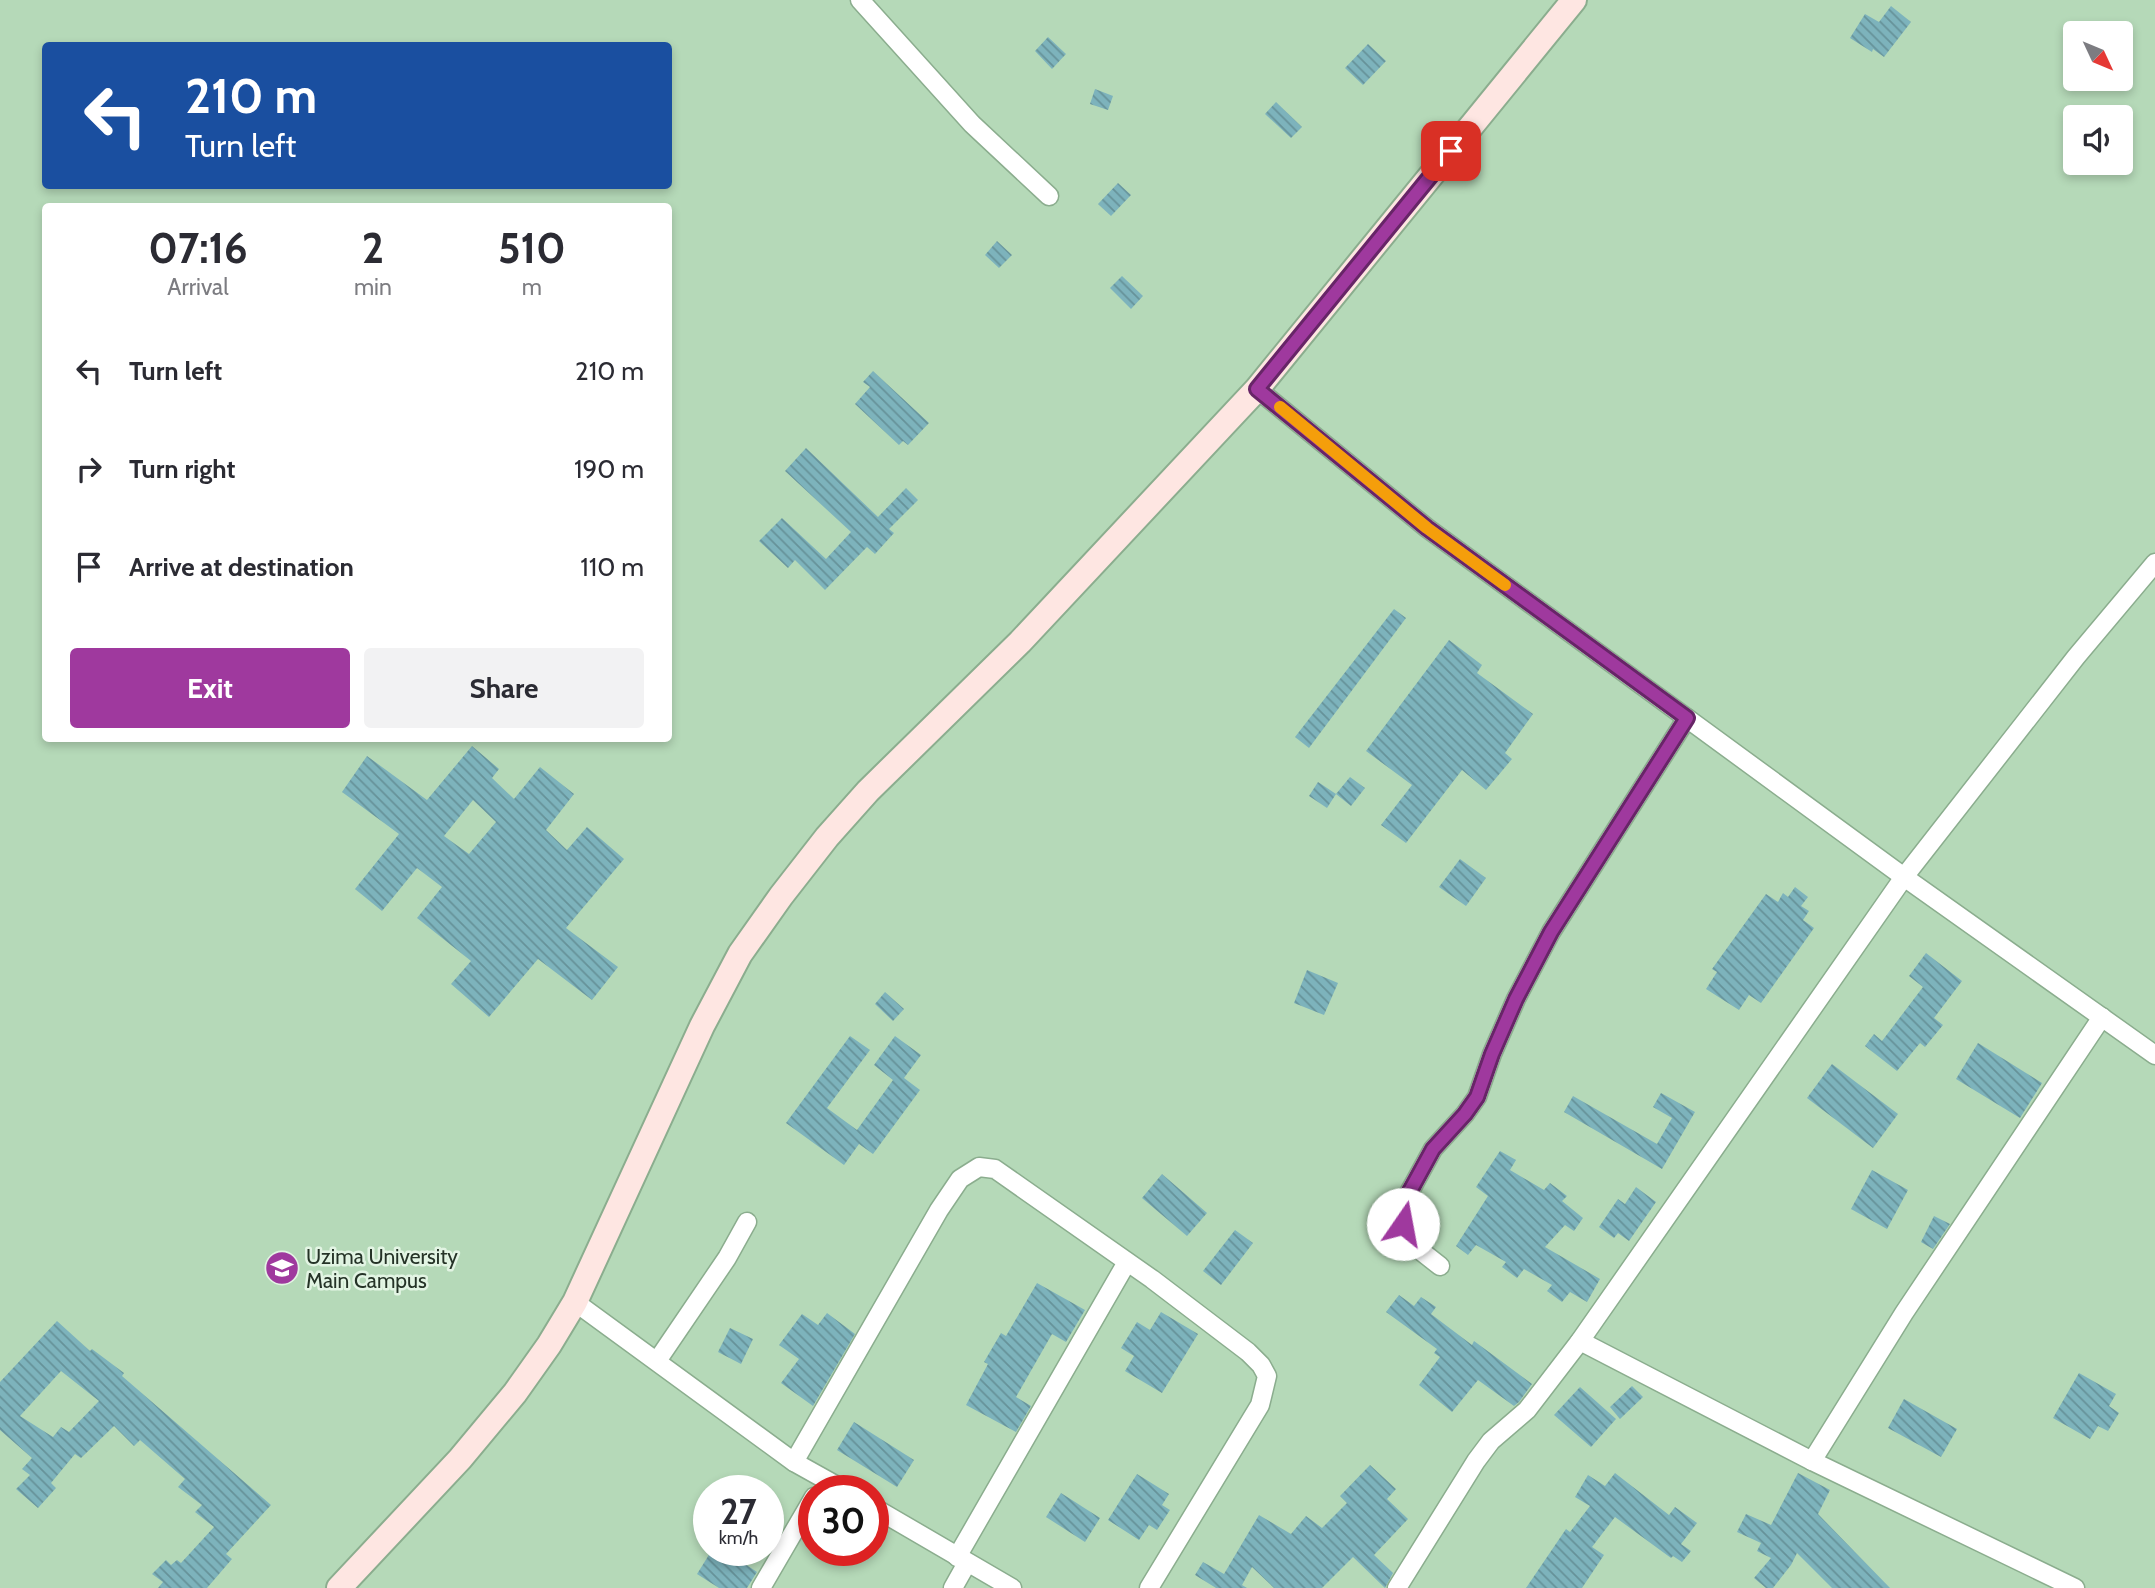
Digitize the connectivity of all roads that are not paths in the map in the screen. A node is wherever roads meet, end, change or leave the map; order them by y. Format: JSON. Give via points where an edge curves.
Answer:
{"nodes":[{"id":1,"x":860,"y":0,"type":"edge"},
{"id":2,"x":1574,"y":0,"type":"edge"},
{"id":3,"x":1049,"y":196,"type":"dead end"},
{"id":4,"x":1257,"y":389,"type":"junction"},
{"id":5,"x":2155,"y":563,"type":"edge"},
{"id":6,"x":1687,"y":718,"type":"junction"},
{"id":7,"x":1904,"y":877,"type":"junction"},
{"id":8,"x":2102,"y":1017,"type":"junction"},
{"id":9,"x":2155,"y":1055,"type":"edge"},
{"id":10,"x":747,"y":1222,"type":"dead end"},
{"id":11,"x":1126,"y":1262,"type":"junction"},
{"id":12,"x":1440,"y":1266,"type":"dead end"},
{"id":13,"x":575,"y":1301,"type":"junction"},
{"id":14,"x":1580,"y":1341,"type":"junction"},
{"id":15,"x":657,"y":1361,"type":"junction"},
{"id":16,"x":1812,"y":1461,"type":"junction"},
{"id":17,"x":794,"y":1462,"type":"junction"},
{"id":18,"x":809,"y":1475,"type":"edge"},
{"id":19,"x":889,"y":1517,"type":"edge"},
{"id":20,"x":798,"y":1524,"type":"edge"},
{"id":21,"x":962,"y":1560,"type":"junction"},
{"id":22,"x":339,"y":1588,"type":"edge"},
{"id":23,"x":761,"y":1588,"type":"edge"},
{"id":24,"x":953,"y":1588,"type":"edge"},
{"id":25,"x":1012,"y":1588,"type":"edge"},
{"id":26,"x":1149,"y":1588,"type":"edge"},
{"id":27,"x":1397,"y":1588,"type":"edge"},
{"id":28,"x":2075,"y":1588,"type":"edge"}],
"edges":[{"from":1,"to":3,"type":"street","via":[[972,124]]},
{"from":2,"to":4,"type":"main road"},
{"from":4,"to":6,"type":"street","via":[[1427,528]]},
{"from":4,"to":13,"type":"main road","via":[[1020,642],[868,791],[781,895],[740,954],[702,1026]]},
{"from":5,"to":7,"type":"street"},
{"from":6,"to":7,"type":"street"},
{"from":6,"to":12,"type":"street","via":[[1551,932],[1516,999],[1477,1097],[1433,1149],[1404,1202],[1403,1224],[1412,1244]]},
{"from":7,"to":8,"type":"street"},
{"from":7,"to":14,"type":"street"},
{"from":8,"to":9,"type":"street"},
{"from":8,"to":16,"type":"street","via":[[1904,1313]]},
{"from":10,"to":15,"type":"street"},
{"from":11,"to":17,"type":"street","via":[[995,1169],[979,1167],[960,1179],[939,1210]]},
{"from":11,"to":21,"type":"street"},
{"from":11,"to":26,"type":"street","via":[[1248,1352],[1267,1376],[1260,1405]]},
{"from":13,"to":15,"type":"street"},
{"from":13,"to":22,"type":"main road","via":[[515,1394]]},
{"from":14,"to":16,"type":"street"},
{"from":14,"to":27,"type":"street","via":[[1527,1410],[1491,1441],[1476,1461]]},
{"from":15,"to":17,"type":"street"},
{"from":16,"to":28,"type":"street"},
{"from":17,"to":18,"type":"street"},
{"from":19,"to":21,"type":"street"},
{"from":20,"to":23,"type":"street"},
{"from":21,"to":24,"type":"street"},
{"from":21,"to":25,"type":"street"}]}
